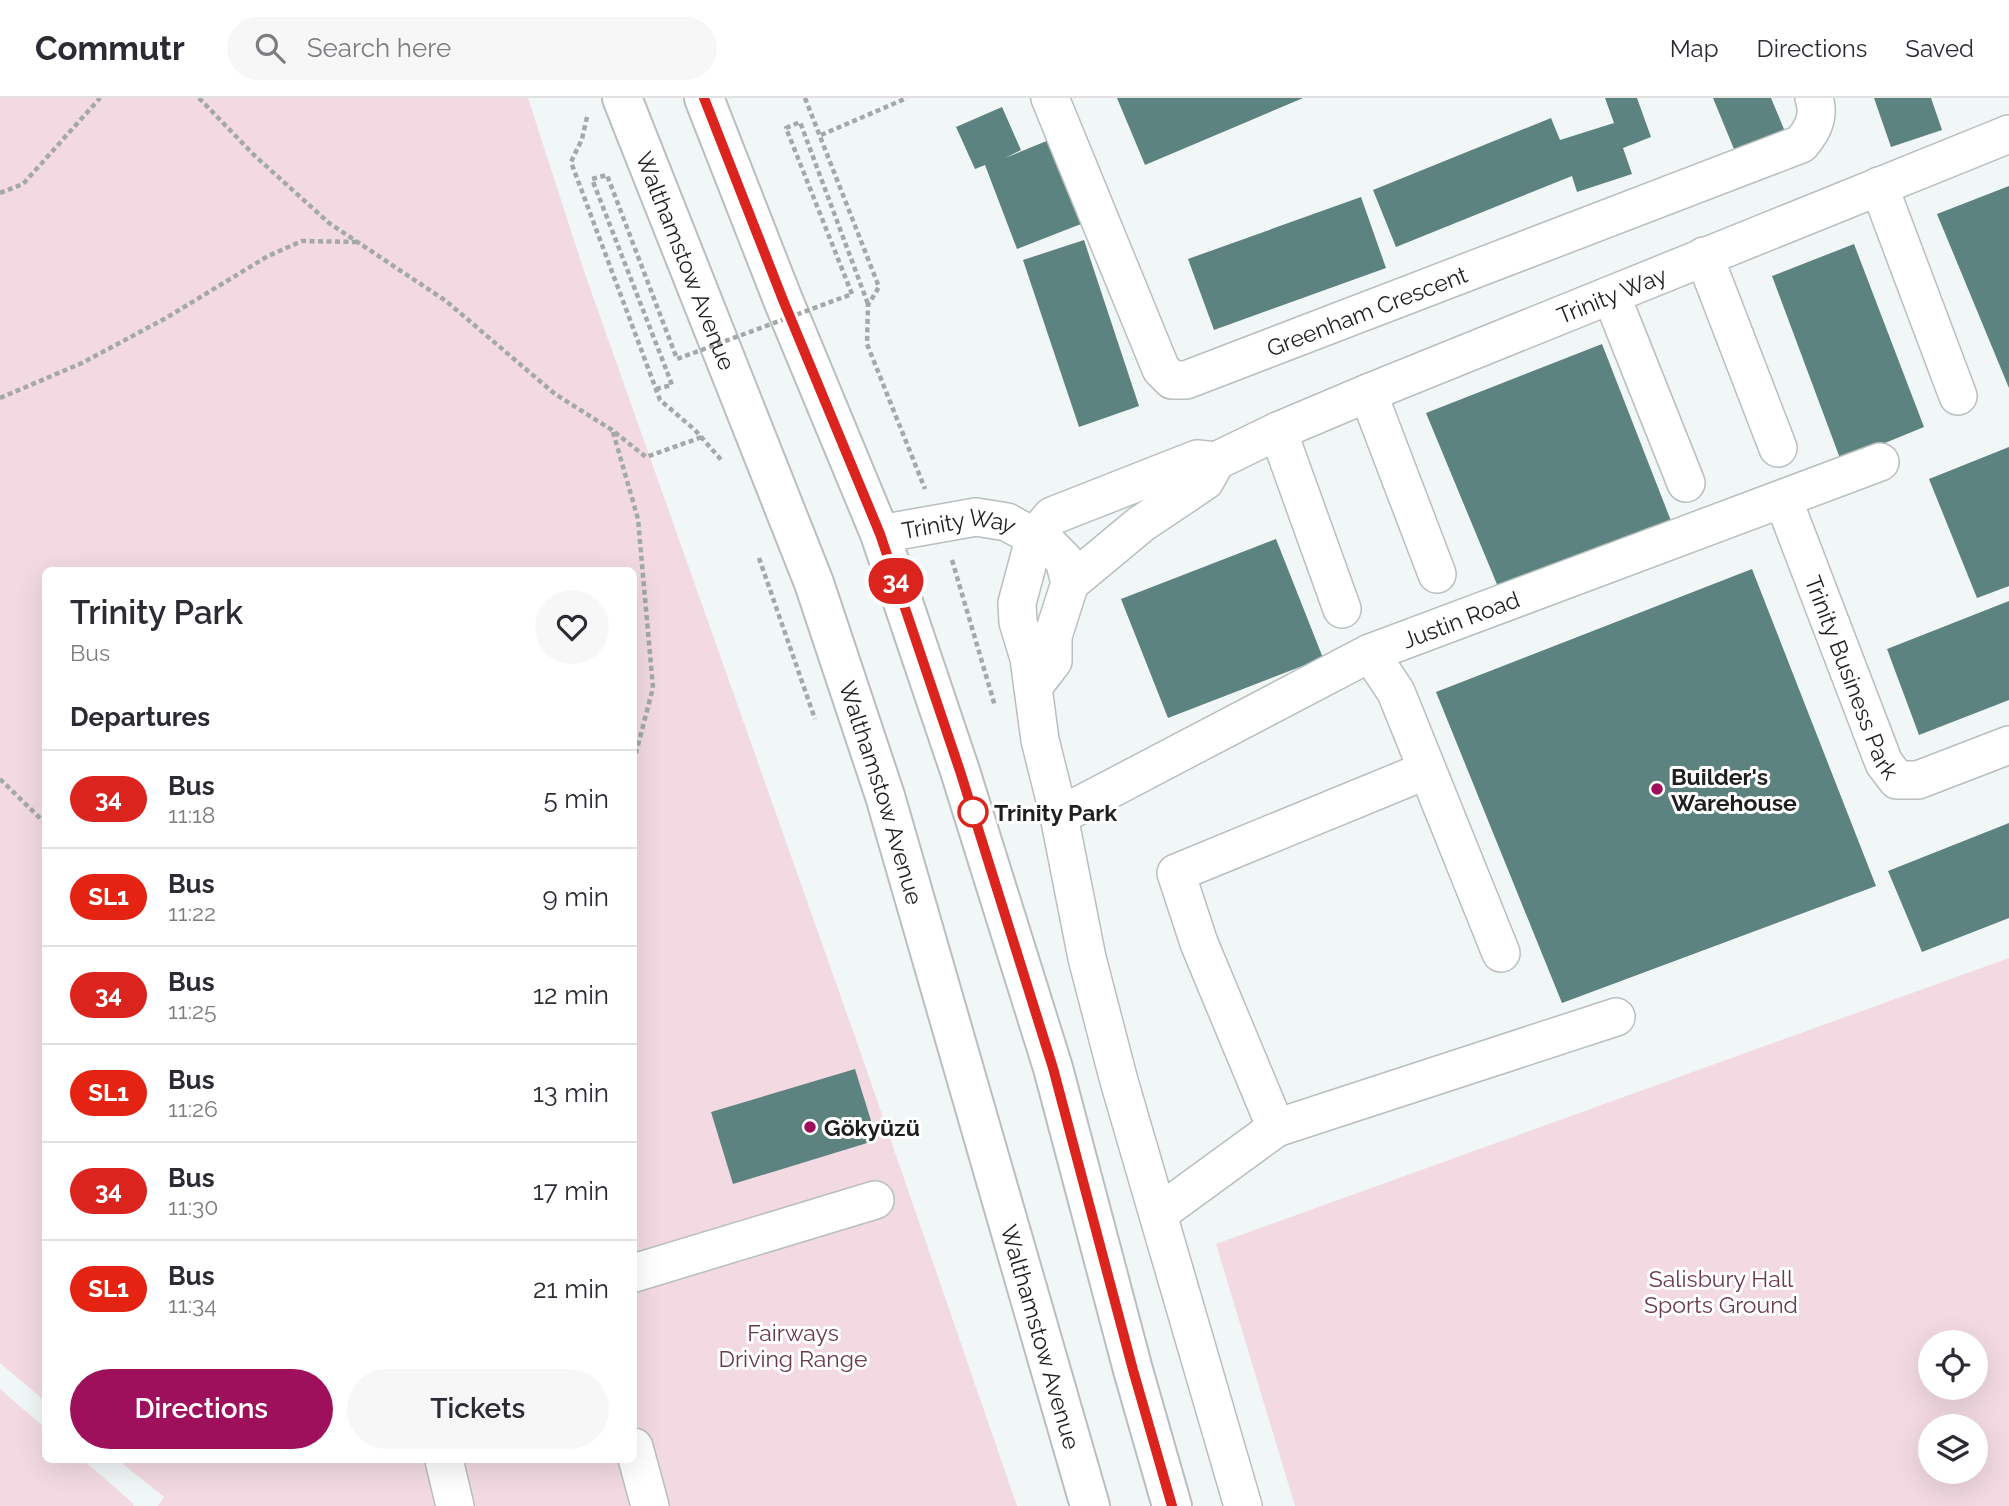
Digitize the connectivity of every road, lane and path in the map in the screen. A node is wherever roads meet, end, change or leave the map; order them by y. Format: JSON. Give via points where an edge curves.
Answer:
{"nodes":[{"id":1,"x":100,"y":98,"type":"edge"},
{"id":2,"x":199,"y":98,"type":"edge"},
{"id":3,"x":704,"y":98,"type":"edge"},
{"id":4,"x":805,"y":98,"type":"edge"},
{"id":5,"x":907,"y":98,"type":"edge"},
{"id":6,"x":1050,"y":98,"type":"edge"},
{"id":7,"x":1814,"y":98,"type":"edge"},
{"id":8,"x":606,"y":105,"type":"edge"},
{"id":9,"x":2009,"y":134,"type":"edge"},
{"id":10,"x":821,"y":135,"type":"junction"},
{"id":11,"x":1879,"y":186,"type":"junction"},
{"id":12,"x":0,"y":193,"type":"edge"},
{"id":13,"x":357,"y":242,"type":"junction"},
{"id":14,"x":1704,"y":256,"type":"junction"},
{"id":15,"x":1611,"y":295,"type":"junction"},
{"id":16,"x":868,"y":305,"type":"junction"},
{"id":17,"x":656,"y":389,"type":"junction"},
{"id":18,"x":1368,"y":393,"type":"junction"},
{"id":19,"x":1958,"y":396,"type":"dead end"},
{"id":20,"x":0,"y":398,"type":"edge"},
{"id":21,"x":612,"y":430,"type":"junction"},
{"id":22,"x":1278,"y":431,"type":"junction"},
{"id":23,"x":1778,"y":448,"type":"dead end"},
{"id":24,"x":1216,"y":461,"type":"junction"},
{"id":25,"x":1880,"y":462,"type":"dead end"},
{"id":26,"x":1686,"y":483,"type":"dead end"},
{"id":27,"x":926,"y":491,"type":"dead end"},
{"id":28,"x":1783,"y":499,"type":"junction"},
{"id":29,"x":880,"y":534,"type":"junction"},
{"id":30,"x":1035,"y":536,"type":"junction"},
{"id":31,"x":951,"y":559,"type":"dead end"},
{"id":32,"x":1437,"y":574,"type":"dead end"},
{"id":33,"x":1070,"y":583,"type":"junction"},
{"id":34,"x":1342,"y":609,"type":"dead end"},
{"id":35,"x":1370,"y":653,"type":"junction"},
{"id":36,"x":1033,"y":687,"type":"junction"},
{"id":37,"x":996,"y":710,"type":"dead end"},
{"id":38,"x":2009,"y":745,"type":"edge"},
{"id":39,"x":637,"y":749,"type":"edge"},
{"id":40,"x":1427,"y":770,"type":"junction"},
{"id":41,"x":0,"y":779,"type":"edge"},
{"id":42,"x":1059,"y":816,"type":"junction"},
{"id":43,"x":42,"y":820,"type":"edge"},
{"id":44,"x":1501,"y":953,"type":"dead end"},
{"id":45,"x":1616,"y":1017,"type":"dead end"},
{"id":46,"x":1276,"y":1128,"type":"junction"},
{"id":47,"x":875,"y":1200,"type":"dead end"},
{"id":48,"x":1158,"y":1214,"type":"junction"},
{"id":49,"x":637,"y":1272,"type":"edge"},
{"id":50,"x":637,"y":1458,"type":"edge"},
{"id":51,"x":445,"y":1463,"type":"edge"},
{"id":52,"x":455,"y":1506,"type":"edge"},
{"id":53,"x":650,"y":1506,"type":"edge"},
{"id":54,"x":1090,"y":1506,"type":"edge"},
{"id":55,"x":1172,"y":1506,"type":"edge"},
{"id":56,"x":1243,"y":1506,"type":"edge"}],
"edges":[{"from":1,"to":12,"type":"path","via":[[23,184]]},
{"from":2,"to":13,"type":"path","via":[[328,223]]},
{"from":3,"to":29,"type":"highway"},
{"from":4,"to":10,"type":"path"},
{"from":5,"to":10,"type":"path"},
{"from":6,"to":7,"type":"street","name":"Greenham Crescent","via":[[1161,369],[1172,380],[1186,380],[1801,144],[1815,121]]},
{"from":8,"to":17,"type":"path","via":[[571,162]]},
{"from":8,"to":54,"type":"highway","name":"Walthamstow Avenue","via":[[814,583],[885,796]]},
{"from":9,"to":11,"type":"street","name":"Trinity Way"},
{"from":10,"to":16,"type":"path","via":[[879,286]]},
{"from":11,"to":14,"type":"street","name":"Trinity Way"},
{"from":11,"to":19,"type":"street"},
{"from":13,"to":20,"type":"path","via":[[302,242],[268,256],[82,363]]},
{"from":13,"to":21,"type":"path","via":[[446,302],[555,394]]},
{"from":14,"to":15,"type":"street","name":"Trinity Way"},
{"from":14,"to":23,"type":"street"},
{"from":15,"to":18,"type":"street","name":"Trinity Way"},
{"from":15,"to":26,"type":"street"},
{"from":16,"to":17,"type":"path","bridge":true,"via":[[800,122],[786,128],[852,294],[677,359],[607,175],[592,179],[672,385]]},
{"from":16,"to":27,"type":"path","via":[[867,344]]},
{"from":17,"to":21,"type":"path","via":[[660,400],[702,437],[646,457]]},
{"from":18,"to":22,"type":"street","name":"Trinity Way"},
{"from":18,"to":32,"type":"street"},
{"from":21,"to":39,"type":"path","via":[[638,519],[653,688]]},
{"from":22,"to":24,"type":"street","name":"Trinity Way"},
{"from":22,"to":34,"type":"street"},
{"from":24,"to":30,"type":"street","name":"Trinity Way","via":[[1197,458],[1052,516]]},
{"from":24,"to":33,"type":"street","name":"Trinity Way","via":[[1205,481],[1141,524]]},
{"from":25,"to":28,"type":"street","name":"Justin Road"},
{"from":28,"to":35,"type":"street","name":"Justin Road"},
{"from":28,"to":38,"type":"street","name":"Trinity Business Park","via":[[1884,763],[1897,780],[1918,780]]},
{"from":29,"to":30,"type":"street","name":"Trinity Way","via":[[976,517],[1007,522]]},
{"from":29,"to":55,"type":"highway","via":[[1053,1068]]},
{"from":30,"to":33,"type":"street","name":"Trinity Way","via":[[1064,560]]},
{"from":30,"to":36,"type":"street","name":"Trinity Way","via":[[1017,603]]},
{"from":31,"to":37,"type":"path"},
{"from":33,"to":36,"type":"street","via":[[1053,636],[1053,661]]},
{"from":35,"to":40,"type":"street","via":[[1396,692]]},
{"from":35,"to":42,"type":"street","name":"Justin Road"},
{"from":36,"to":42,"type":"street","name":"Trinity Way","via":[[1040,740]]},
{"from":40,"to":44,"type":"street"},
{"from":40,"to":46,"type":"street","via":[[1176,873],[1199,943]]},
{"from":41,"to":43,"type":"path"},
{"from":42,"to":48,"type":"street","via":[[1087,958]]},
{"from":45,"to":46,"type":"street"},
{"from":46,"to":48,"type":"street"},
{"from":47,"to":49,"type":"street"},
{"from":48,"to":56,"type":"street"},
{"from":50,"to":53,"type":"street"},
{"from":51,"to":52,"type":"street"}]}
